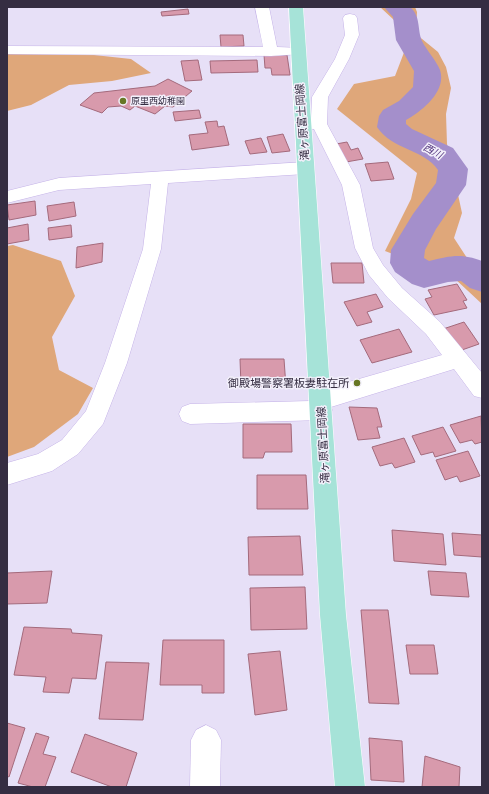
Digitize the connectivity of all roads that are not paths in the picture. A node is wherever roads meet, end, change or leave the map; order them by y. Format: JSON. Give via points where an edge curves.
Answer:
{"nodes":[{"id":1,"x":262,"y":7,"type":"edge"},
{"id":2,"x":296,"y":7,"type":"edge"},
{"id":3,"x":350,"y":18,"type":"dead end"},
{"id":4,"x":7,"y":50,"type":"edge"},
{"id":5,"x":297,"y":51,"type":"junction"},
{"id":6,"x":271,"y":52,"type":"junction"},
{"id":7,"x":311,"y":124,"type":"junction"},
{"id":8,"x":305,"y":168,"type":"junction"},
{"id":9,"x":160,"y":177,"type":"junction"},
{"id":10,"x":7,"y":197,"type":"edge"},
{"id":11,"x":458,"y":359,"type":"junction"},
{"id":12,"x":482,"y":389,"type":"edge"},
{"id":13,"x":321,"y":405,"type":"junction"},
{"id":14,"x":190,"y":414,"type":"dead end"},
{"id":15,"x":7,"y":474,"type":"edge"},
{"id":16,"x":206,"y":740,"type":"dead end"},
{"id":17,"x":205,"y":787,"type":"edge"},
{"id":18,"x":350,"y":787,"type":"edge"}],
"edges":[{"from":1,"to":6,"type":"street"},
{"from":2,"to":5,"type":"main road","name":"滝ヶ原富士岡線"},
{"from":3,"to":7,"type":"street","via":[[352,35],[342,59],[320,97]]},
{"from":4,"to":6,"type":"street"},
{"from":5,"to":6,"type":"street"},
{"from":5,"to":7,"type":"main road","name":"滝ヶ原富士岡線"},
{"from":7,"to":8,"type":"main road","name":"滝ヶ原富士岡線"},
{"from":7,"to":11,"type":"street","via":[[351,185],[364,248],[376,270],[395,293],[433,328]]},
{"from":8,"to":9,"type":"street"},
{"from":8,"to":13,"type":"main road","name":"滝ヶ原富士岡線"},
{"from":9,"to":10,"type":"street","via":[[59,184]]},
{"from":9,"to":15,"type":"street","via":[[152,249],[116,363],[95,417],[70,447],[44,463]]},
{"from":11,"to":12,"type":"street"},
{"from":11,"to":13,"type":"street"},
{"from":13,"to":14,"type":"street"},
{"from":13,"to":18,"type":"main road","name":"滝ヶ原富士岡線","via":[[333,615]]},
{"from":16,"to":17,"type":"street"}]}
